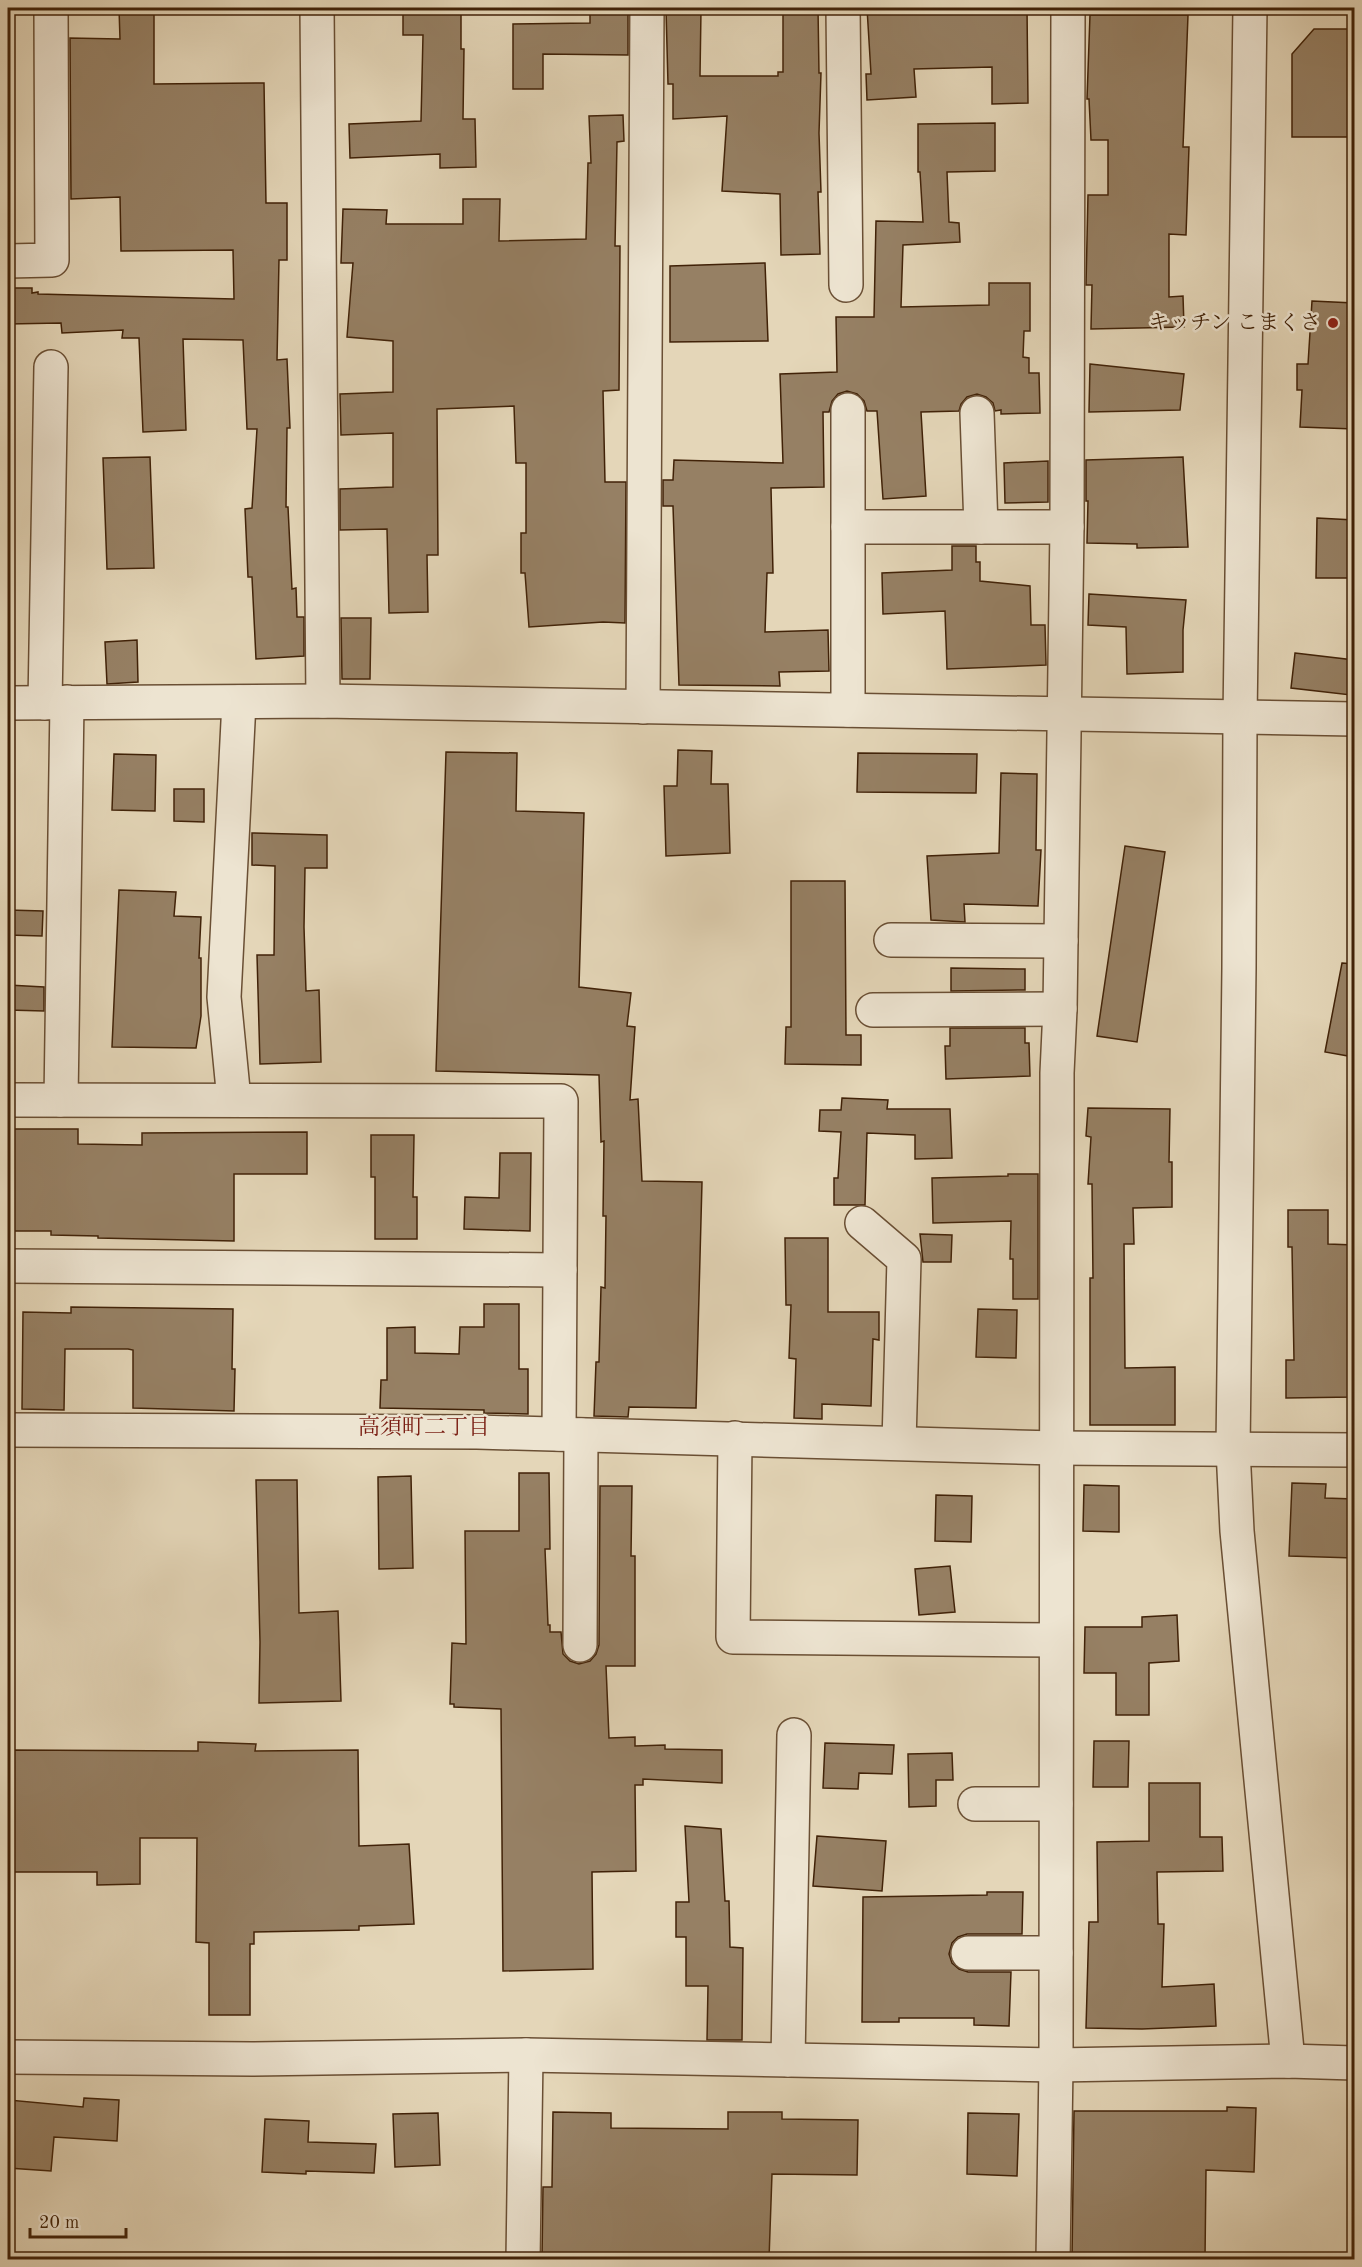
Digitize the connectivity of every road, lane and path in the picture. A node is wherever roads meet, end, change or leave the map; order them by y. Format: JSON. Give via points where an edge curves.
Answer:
{"nodes":[{"id":1,"x":51,"y":8,"type":"edge"},
{"id":2,"x":317,"y":8,"type":"edge"},
{"id":3,"x":647,"y":8,"type":"edge"},
{"id":4,"x":843,"y":8,"type":"edge"},
{"id":5,"x":1068,"y":8,"type":"edge"},
{"id":6,"x":1250,"y":8,"type":"edge"},
{"id":7,"x":8,"y":261,"type":"edge"},
{"id":8,"x":846,"y":285,"type":"dead end"},
{"id":9,"x":51,"y":367,"type":"dead end"},
{"id":10,"x":848,"y":410,"type":"dead end"},
{"id":11,"x":977,"y":413,"type":"dead end"},
{"id":12,"x":848,"y":527,"type":"junction"},
{"id":13,"x":981,"y":527,"type":"junction"},
{"id":14,"x":1067,"y":527,"type":"junction"},
{"id":15,"x":323,"y":701,"type":"junction"},
{"id":16,"x":239,"y":702,"type":"junction"},
{"id":17,"x":8,"y":703,"type":"edge"},
{"id":18,"x":56,"y":703,"type":"junction"},
{"id":19,"x":643,"y":707,"type":"junction"},
{"id":20,"x":848,"y":710,"type":"junction"},
{"id":21,"x":1064,"y":713,"type":"junction"},
{"id":22,"x":1240,"y":718,"type":"junction"},
{"id":23,"x":1354,"y":719,"type":"edge"},
{"id":24,"x":891,"y":940,"type":"dead end"},
{"id":25,"x":1061,"y":941,"type":"junction"},
{"id":26,"x":1060,"y":1009,"type":"junction"},
{"id":27,"x":873,"y":1010,"type":"dead end"},
{"id":28,"x":8,"y":1100,"type":"edge"},
{"id":29,"x":62,"y":1100,"type":"junction"},
{"id":30,"x":234,"y":1100,"type":"junction"},
{"id":31,"x":862,"y":1223,"type":"dead end"},
{"id":32,"x":8,"y":1266,"type":"edge"},
{"id":33,"x":560,"y":1270,"type":"junction"},
{"id":34,"x":8,"y":1430,"type":"edge"},
{"id":35,"x":570,"y":1434,"type":"junction"},
{"id":36,"x":735,"y":1438,"type":"junction"},
{"id":37,"x":899,"y":1443,"type":"junction"},
{"id":38,"x":1056,"y":1448,"type":"junction"},
{"id":39,"x":1233,"y":1449,"type":"junction"},
{"id":40,"x":1354,"y":1450,"type":"edge"},
{"id":41,"x":1056,"y":1640,"type":"junction"},
{"id":42,"x":580,"y":1645,"type":"dead end"},
{"id":43,"x":794,"y":1735,"type":"dead end"},
{"id":44,"x":975,"y":1804,"type":"dead end"},
{"id":45,"x":1056,"y":1804,"type":"junction"},
{"id":46,"x":968,"y":1953,"type":"dead end"},
{"id":47,"x":1056,"y":1953,"type":"junction"},
{"id":48,"x":526,"y":2055,"type":"junction"},
{"id":49,"x":8,"y":2057,"type":"edge"},
{"id":50,"x":788,"y":2060,"type":"junction"},
{"id":51,"x":1288,"y":2061,"type":"junction"},
{"id":52,"x":1354,"y":2063,"type":"edge"},
{"id":53,"x":1056,"y":2065,"type":"junction"},
{"id":54,"x":523,"y":2259,"type":"edge"},
{"id":55,"x":1053,"y":2259,"type":"edge"}],
"edges":[{"from":1,"to":7,"type":"street","via":[[52,260]]},
{"from":2,"to":15,"type":"street"},
{"from":3,"to":19,"type":"street"},
{"from":4,"to":8,"type":"street"},
{"from":5,"to":14,"type":"street"},
{"from":6,"to":22,"type":"street"},
{"from":9,"to":18,"type":"street"},
{"from":10,"to":12,"type":"street"},
{"from":11,"to":13,"type":"street"},
{"from":12,"to":13,"type":"street"},
{"from":12,"to":20,"type":"street"},
{"from":13,"to":14,"type":"street"},
{"from":14,"to":21,"type":"street"},
{"from":15,"to":16,"type":"street"},
{"from":15,"to":19,"type":"street"},
{"from":16,"to":18,"type":"street"},
{"from":16,"to":30,"type":"street","via":[[224,997]]},
{"from":17,"to":18,"type":"street"},
{"from":18,"to":29,"type":"street"},
{"from":19,"to":20,"type":"street"},
{"from":20,"to":21,"type":"street"},
{"from":21,"to":22,"type":"street"},
{"from":21,"to":25,"type":"street"},
{"from":22,"to":23,"type":"street"},
{"from":22,"to":39,"type":"street"},
{"from":24,"to":25,"type":"street"},
{"from":25,"to":26,"type":"street"},
{"from":26,"to":27,"type":"street"},
{"from":26,"to":38,"type":"street"},
{"from":28,"to":29,"type":"street"},
{"from":29,"to":30,"type":"street"},
{"from":30,"to":33,"type":"street","via":[[561,1101]]},
{"from":31,"to":37,"type":"street","via":[[904,1260]]},
{"from":32,"to":33,"type":"street"},
{"from":33,"to":35,"type":"street"},
{"from":34,"to":35,"type":"street"},
{"from":35,"to":36,"type":"street"},
{"from":35,"to":42,"type":"street"},
{"from":36,"to":37,"type":"street"},
{"from":36,"to":41,"type":"street","via":[[733,1637]]},
{"from":37,"to":38,"type":"street"},
{"from":38,"to":39,"type":"street"},
{"from":38,"to":41,"type":"street"},
{"from":39,"to":40,"type":"street"},
{"from":39,"to":51,"type":"street","via":[[1237,1530]]},
{"from":41,"to":45,"type":"street"},
{"from":43,"to":50,"type":"street"},
{"from":44,"to":45,"type":"street"},
{"from":45,"to":47,"type":"street"},
{"from":46,"to":47,"type":"street"},
{"from":47,"to":53,"type":"street"},
{"from":48,"to":49,"type":"street"},
{"from":48,"to":50,"type":"street"},
{"from":48,"to":54,"type":"street"},
{"from":50,"to":53,"type":"street"},
{"from":51,"to":52,"type":"street"},
{"from":51,"to":53,"type":"street"},
{"from":53,"to":55,"type":"street"}]}
